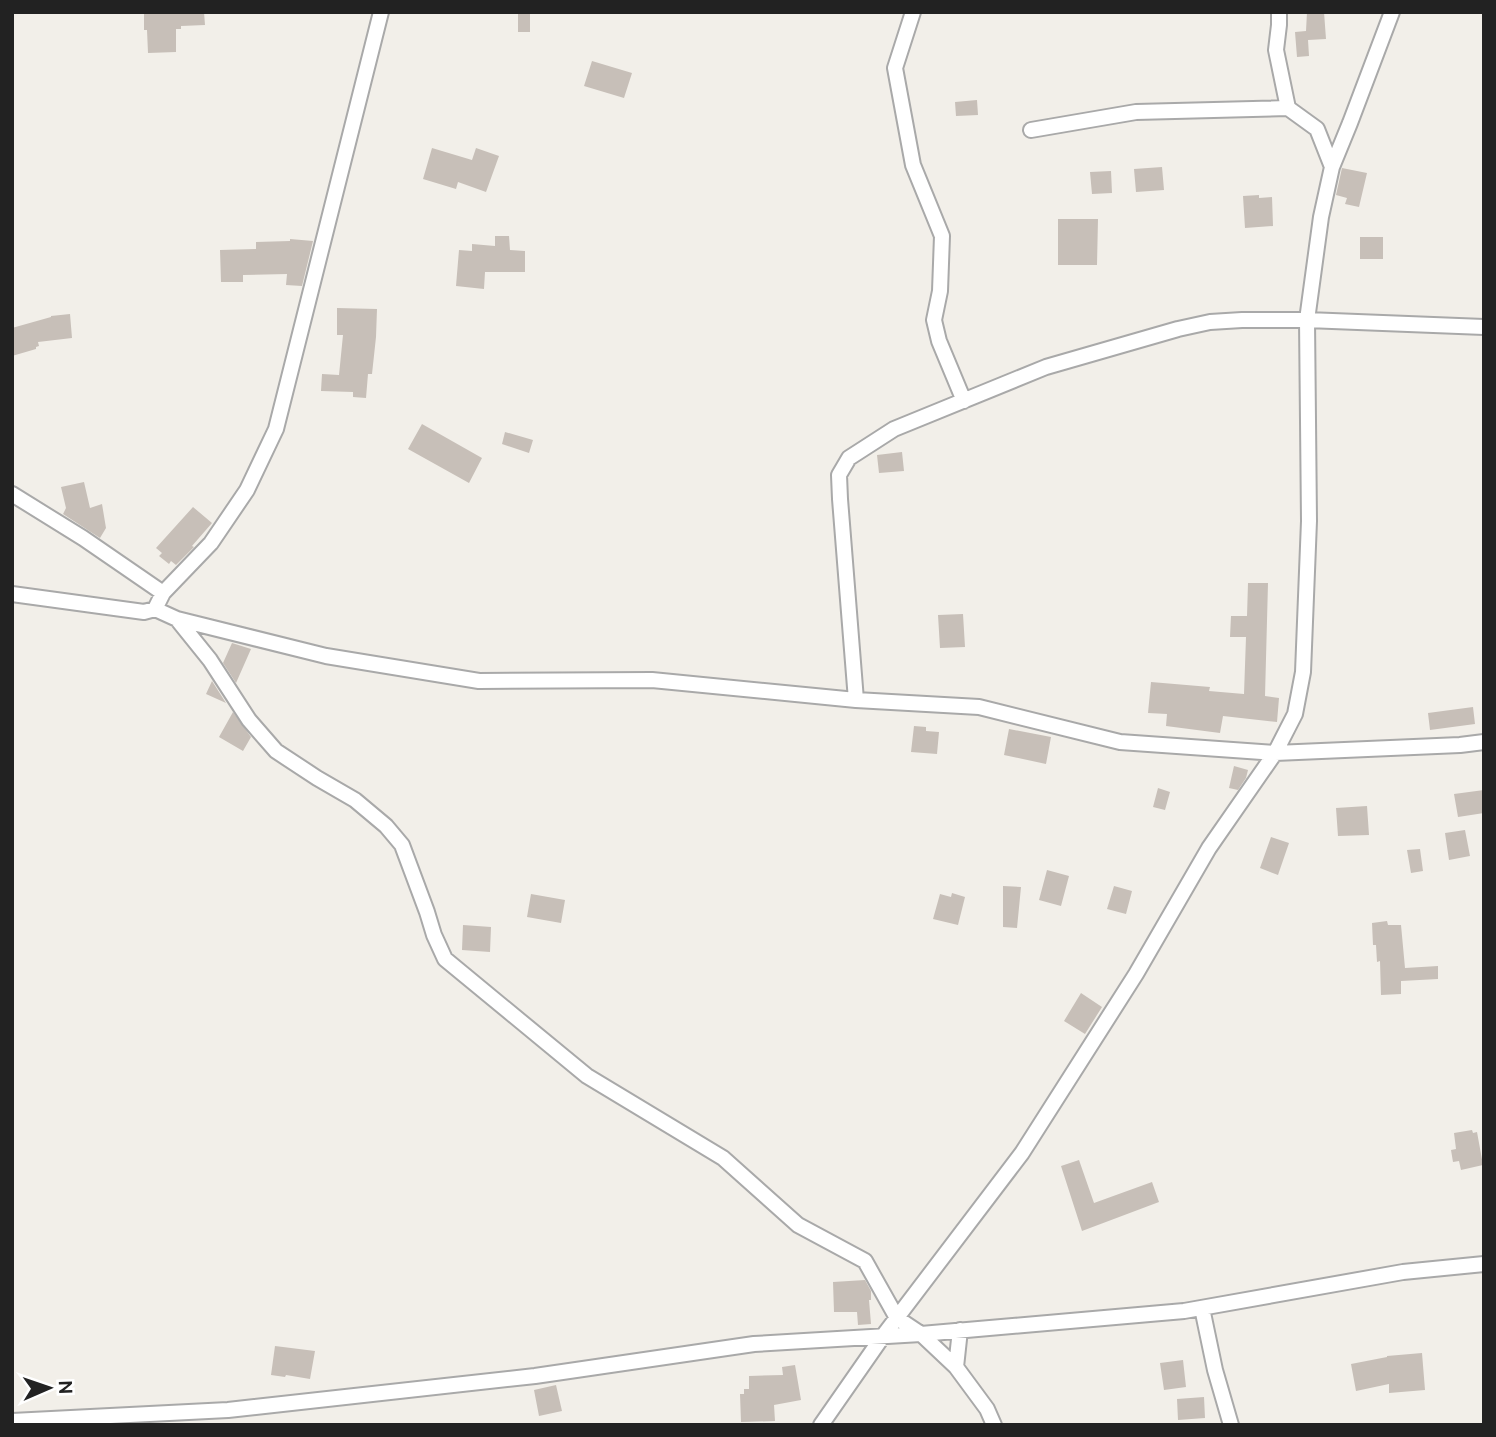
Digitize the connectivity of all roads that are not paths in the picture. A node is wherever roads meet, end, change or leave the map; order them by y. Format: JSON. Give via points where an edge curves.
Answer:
{"nodes":[{"id":1,"x":381,"y":12,"type":"edge"},
{"id":2,"x":913,"y":12,"type":"edge"},
{"id":3,"x":1279,"y":12,"type":"edge"},
{"id":4,"x":1392,"y":12,"type":"edge"},
{"id":5,"x":1288,"y":108,"type":"junction"},
{"id":6,"x":1031,"y":131,"type":"dead end"},
{"id":7,"x":1332,"y":167,"type":"junction"},
{"id":8,"x":1307,"y":320,"type":"junction"},
{"id":9,"x":1484,"y":327,"type":"edge"},
{"id":10,"x":964,"y":401,"type":"junction"},
{"id":11,"x":12,"y":494,"type":"edge"},
{"id":12,"x":163,"y":593,"type":"junction"},
{"id":13,"x":12,"y":594,"type":"edge"},
{"id":14,"x":155,"y":609,"type":"junction"},
{"id":15,"x":177,"y":619,"type":"junction"},
{"id":16,"x":856,"y":701,"type":"junction"},
{"id":17,"x":1484,"y":742,"type":"edge"},
{"id":18,"x":1275,"y":753,"type":"junction"},
{"id":19,"x":1484,"y":1265,"type":"edge"},
{"id":20,"x":1202,"y":1308,"type":"junction"},
{"id":21,"x":897,"y":1318,"type":"junction"},
{"id":22,"x":960,"y":1330,"type":"junction"},
{"id":23,"x":921,"y":1334,"type":"junction"},
{"id":24,"x":883,"y":1336,"type":"junction"},
{"id":25,"x":956,"y":1367,"type":"junction"},
{"id":26,"x":12,"y":1421,"type":"edge"},
{"id":27,"x":821,"y":1425,"type":"edge"},
{"id":28,"x":993,"y":1425,"type":"edge"},
{"id":29,"x":1231,"y":1425,"type":"edge"}],
"edges":[{"from":1,"to":12,"type":"street","via":[[276,429],[247,490],[211,542]]},
{"from":2,"to":10,"type":"street","via":[[895,68],[913,164],[942,236],[934,320]]},
{"from":3,"to":5,"type":"street","via":[[1276,50]]},
{"from":4,"to":7,"type":"street"},
{"from":5,"to":6,"type":"street","via":[[1136,112]]},
{"from":5,"to":7,"type":"street","via":[[1317,129]]},
{"from":7,"to":8,"type":"street"},
{"from":8,"to":9,"type":"street"},
{"from":8,"to":10,"type":"street","via":[[1210,322],[1178,329],[1045,367]]},
{"from":8,"to":18,"type":"street","via":[[1309,521],[1303,672],[1295,714]]},
{"from":10,"to":16,"type":"street","via":[[894,429],[849,458],[839,475]]},
{"from":11,"to":12,"type":"street"},
{"from":12,"to":14,"type":"street"},
{"from":13,"to":14,"type":"street","via":[[144,612]]},
{"from":14,"to":15,"type":"street"},
{"from":15,"to":16,"type":"street","via":[[326,656],[479,681],[652,680]]},
{"from":15,"to":21,"type":"street","via":[[276,751],[355,800],[402,845],[446,959],[587,1076],[723,1158],[798,1225],[865,1261]]},
{"from":16,"to":18,"type":"street","via":[[979,707],[1120,742]]},
{"from":17,"to":18,"type":"street"},
{"from":18,"to":21,"type":"street","via":[[1209,848],[1136,974],[1022,1153]]},
{"from":19,"to":20,"type":"street","via":[[1403,1272]]},
{"from":20,"to":22,"type":"street"},
{"from":20,"to":29,"type":"street"},
{"from":21,"to":23,"type":"street"},
{"from":21,"to":24,"type":"street"},
{"from":22,"to":23,"type":"street"},
{"from":22,"to":25,"type":"street"},
{"from":23,"to":24,"type":"street"},
{"from":23,"to":25,"type":"street"},
{"from":24,"to":26,"type":"street","via":[[754,1344],[535,1376],[228,1410]]},
{"from":24,"to":27,"type":"street"},
{"from":25,"to":28,"type":"street","via":[[988,1409]]}]}
